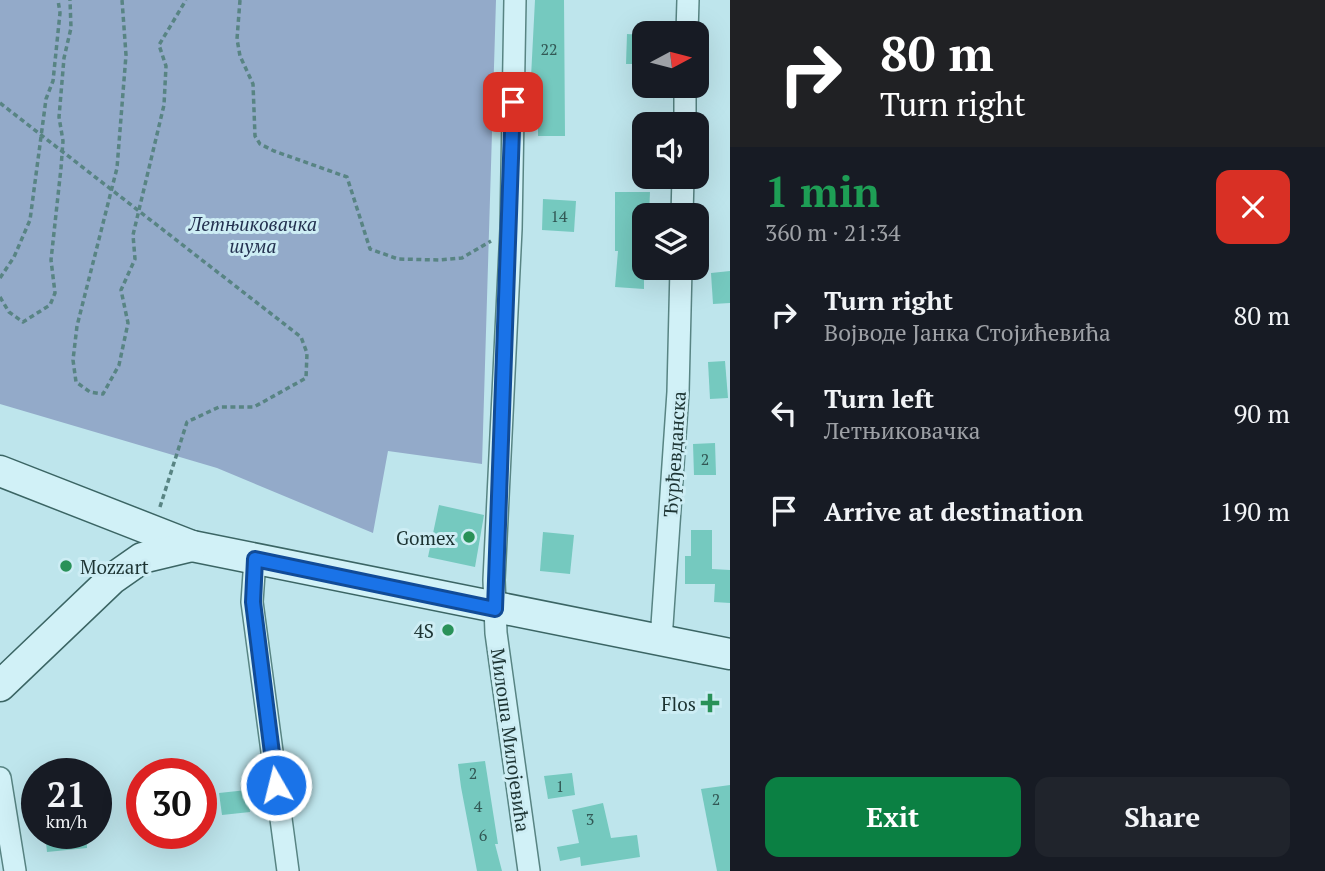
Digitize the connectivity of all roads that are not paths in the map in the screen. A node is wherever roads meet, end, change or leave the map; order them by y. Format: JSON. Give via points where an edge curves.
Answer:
{"nodes":[{"id":1,"x":515,"y":0,"type":"edge"},
{"id":2,"x":688,"y":0,"type":"edge"},
{"id":3,"x":687,"y":21,"type":"edge"},
{"id":4,"x":681,"y":280,"type":"edge"},
{"id":5,"x":0,"y":471,"type":"edge"},
{"id":6,"x":192,"y":546,"type":"junction"},
{"id":7,"x":255,"y":559,"type":"junction"},
{"id":8,"x":495,"y":609,"type":"junction"},
{"id":9,"x":662,"y":640,"type":"junction"},
{"id":10,"x":730,"y":654,"type":"edge"},
{"id":11,"x":0,"y":686,"type":"edge"},
{"id":12,"x":0,"y":778,"type":"edge"},
{"id":13,"x":15,"y":871,"type":"edge"},
{"id":14,"x":288,"y":871,"type":"edge"},
{"id":15,"x":529,"y":871,"type":"edge"}],
"edges":[{"from":1,"to":8,"type":"street","name":"Милоша Милојевића","via":[[511,229]]},
{"from":2,"to":3,"type":"street"},
{"from":4,"to":9,"type":"street","name":"Ђурђевданска"},
{"from":5,"to":6,"type":"street"},
{"from":6,"to":7,"type":"street"},
{"from":6,"to":11,"type":"street","via":[[142,558],[112,579]]},
{"from":7,"to":8,"type":"street"},
{"from":7,"to":14,"type":"street","via":[[254,613]]},
{"from":8,"to":9,"type":"street"},
{"from":8,"to":15,"type":"street","name":"Милоша Милојевића"},
{"from":9,"to":10,"type":"street"},
{"from":12,"to":13,"type":"street"}]}
